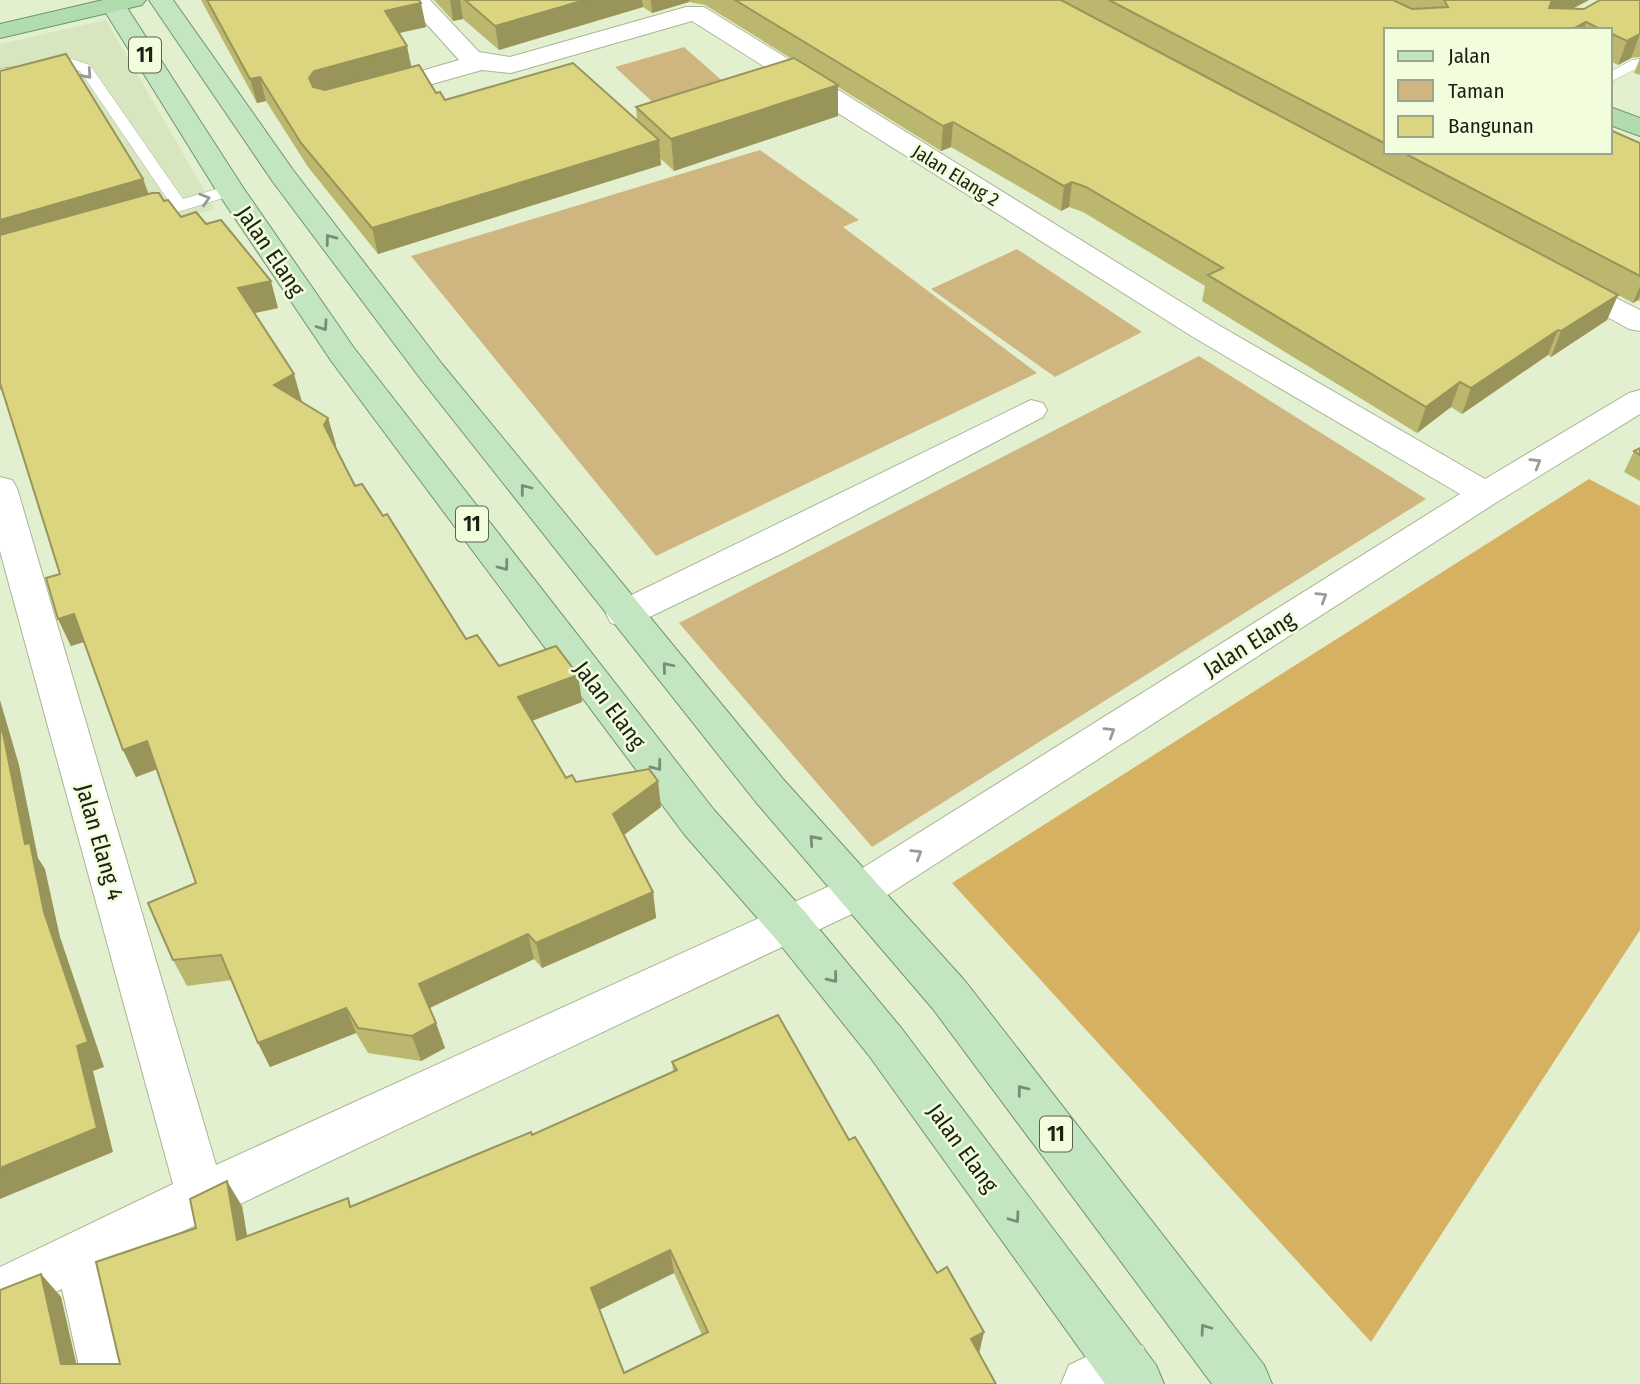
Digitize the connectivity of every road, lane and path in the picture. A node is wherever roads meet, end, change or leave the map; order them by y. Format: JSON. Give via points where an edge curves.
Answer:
{"nodes":[{"id":1,"x":161,"y":0,"type":"edge"},
{"id":2,"x":417,"y":0,"type":"edge"},
{"id":3,"x":123,"y":2,"type":"edge"},
{"id":4,"x":702,"y":6,"type":"edge"},
{"id":5,"x":0,"y":31,"type":"edge"},
{"id":6,"x":481,"y":62,"type":"junction"},
{"id":7,"x":1637,"y":63,"type":"edge"},
{"id":8,"x":0,"y":74,"type":"edge"},
{"id":9,"x":1612,"y":77,"type":"edge"},
{"id":10,"x":355,"y":97,"type":"edge"},
{"id":11,"x":1612,"y":116,"type":"edge"},
{"id":12,"x":1640,"y":128,"type":"edge"},
{"id":13,"x":230,"y":190,"type":"junction"},
{"id":14,"x":180,"y":206,"type":"junction"},
{"id":15,"x":154,"y":214,"type":"edge"},
{"id":16,"x":1542,"y":269,"type":"edge"},
{"id":17,"x":1640,"y":322,"type":"edge"},
{"id":18,"x":1637,"y":405,"type":"edge"},
{"id":19,"x":1031,"y":410,"type":"dead end"},
{"id":20,"x":0,"y":488,"type":"edge"},
{"id":21,"x":1485,"y":494,"type":"junction"},
{"id":22,"x":624,"y":614,"type":"junction"},
{"id":23,"x":860,"y":891,"type":"junction"},
{"id":24,"x":790,"y":925,"type":"junction"},
{"id":25,"x":201,"y":1196,"type":"junction"},
{"id":26,"x":79,"y":1255,"type":"junction"},
{"id":27,"x":0,"y":1293,"type":"edge"},
{"id":28,"x":1116,"y":1378,"type":"edge"},
{"id":29,"x":110,"y":1384,"type":"edge"},
{"id":30,"x":1245,"y":1384,"type":"edge"}],
"edges":[{"from":22,"to":1,"type":"main road","number":"11","one_way":true,"via":[[283,176]]},
{"from":2,"to":6,"type":"street","via":[[470,57]]},
{"from":3,"to":5,"type":"highway","number":"11"},
{"from":3,"to":13,"type":"main road","name":"Jalan Elang","number":"11"},
{"from":4,"to":6,"type":"street","name":"Jalan Elang 2","via":[[511,65]]},
{"from":4,"to":21,"type":"street","name":"Jalan Elang 2","via":[[1204,330]]},
{"from":6,"to":10,"type":"street","name":"Jalan Elang 2"},
{"from":7,"to":9,"type":"lane"},
{"from":8,"to":14,"type":"lane","one_way":true,"via":[[72,63],[85,68]]},
{"from":11,"to":12,"type":"highway"},
{"from":14,"to":13,"type":"lane","one_way":true},
{"from":13,"to":24,"type":"main road","name":"Jalan Elang","number":"11","one_way":true,"via":[[377,400],[699,822]]},
{"from":14,"to":15,"type":"lane"},
{"from":16,"to":17,"type":"street"},
{"from":21,"to":18,"type":"street","name":"Jalan Elang","one_way":true},
{"from":19,"to":22,"type":"street"},
{"from":20,"to":25,"type":"street","name":"Jalan Elang 4"},
{"from":23,"to":21,"type":"street","name":"Jalan Elang","one_way":true},
{"from":23,"to":22,"type":"main road","number":"11","one_way":true,"via":[[769,790]]},
{"from":23,"to":24,"type":"street","name":"Jalan Elang"},
{"from":30,"to":23,"type":"main road","number":"11","one_way":true,"via":[[949,995]]},
{"from":24,"to":25,"type":"street","name":"Jalan Elang"},
{"from":24,"to":28,"type":"main road","name":"Jalan Elang","number":"11","one_way":true,"via":[[886,1043]]},
{"from":25,"to":26,"type":"street","name":"Jalan Elang"},
{"from":26,"to":27,"type":"street","name":"Jalan Elang"},
{"from":26,"to":29,"type":"street"}]}
